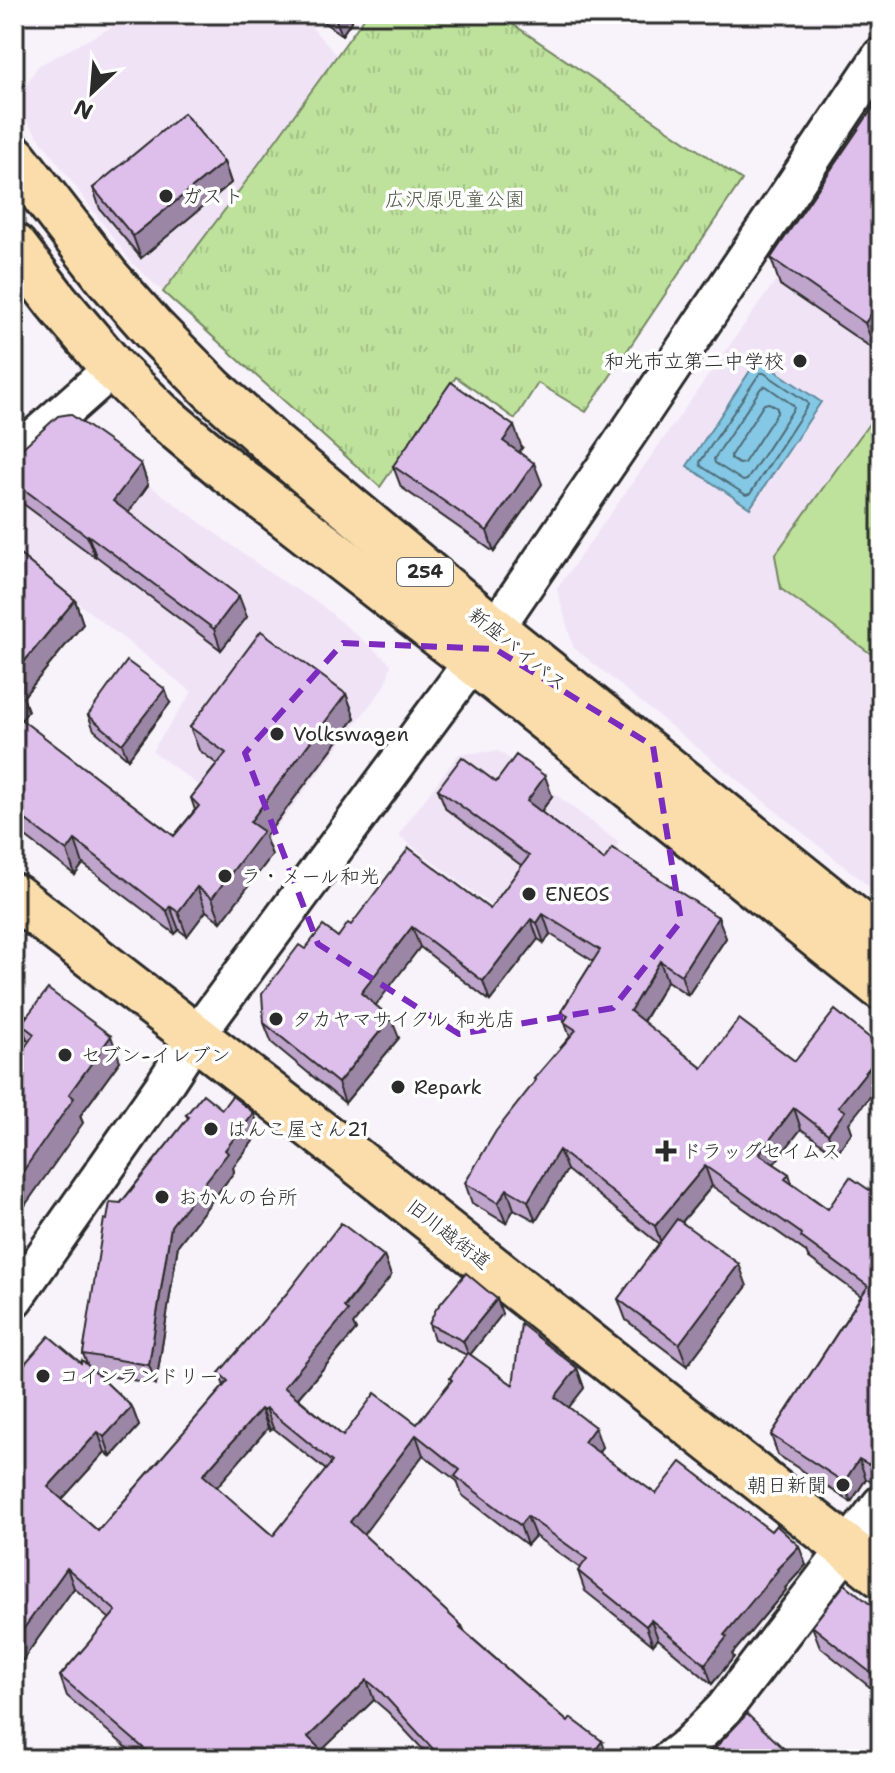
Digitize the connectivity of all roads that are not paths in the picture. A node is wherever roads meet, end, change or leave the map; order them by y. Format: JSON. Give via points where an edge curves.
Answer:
{"nodes":[{"id":1,"x":881,"y":56,"type":"edge"},
{"id":2,"x":14,"y":157,"type":"edge"},
{"id":3,"x":14,"y":246,"type":"edge"},
{"id":4,"x":113,"y":368,"type":"junction"},
{"id":5,"x":14,"y":456,"type":"edge"},
{"id":6,"x":483,"y":645,"type":"junction"},
{"id":7,"x":14,"y":896,"type":"edge"},
{"id":8,"x":881,"y":941,"type":"edge"},
{"id":9,"x":881,"y":987,"type":"edge"},
{"id":10,"x":196,"y":1036,"type":"junction"},
{"id":11,"x":14,"y":1299,"type":"edge"},
{"id":12,"x":881,"y":1504,"type":"edge"},
{"id":13,"x":847,"y":1547,"type":"junction"},
{"id":14,"x":881,"y":1575,"type":"edge"},
{"id":15,"x":670,"y":1759,"type":"edge"}],
"edges":[{"from":1,"to":6,"type":"street"},
{"from":2,"to":6,"type":"main road","name":"新座バイパス","number":"254","via":[[153,329]]},
{"from":3,"to":4,"type":"main road","name":"新座バイパス","number":"254"},
{"from":4,"to":5,"type":"street"},
{"from":4,"to":6,"type":"main road","name":"新座バイパス","number":"254","via":[[228,471]]},
{"from":6,"to":8,"type":"main road","name":"新座バイパス","number":"254"},
{"from":6,"to":9,"type":"main road","name":"新座バイパス","number":"254"},
{"from":6,"to":10,"type":"street"},
{"from":7,"to":10,"type":"main road","name":"旧川越街道"},
{"from":10,"to":11,"type":"street"},
{"from":10,"to":13,"type":"main road","name":"旧川越街道"},
{"from":12,"to":13,"type":"street"},
{"from":13,"to":14,"type":"main road","name":"旧川越街道"},
{"from":13,"to":15,"type":"street","via":[[724,1709]]}]}
